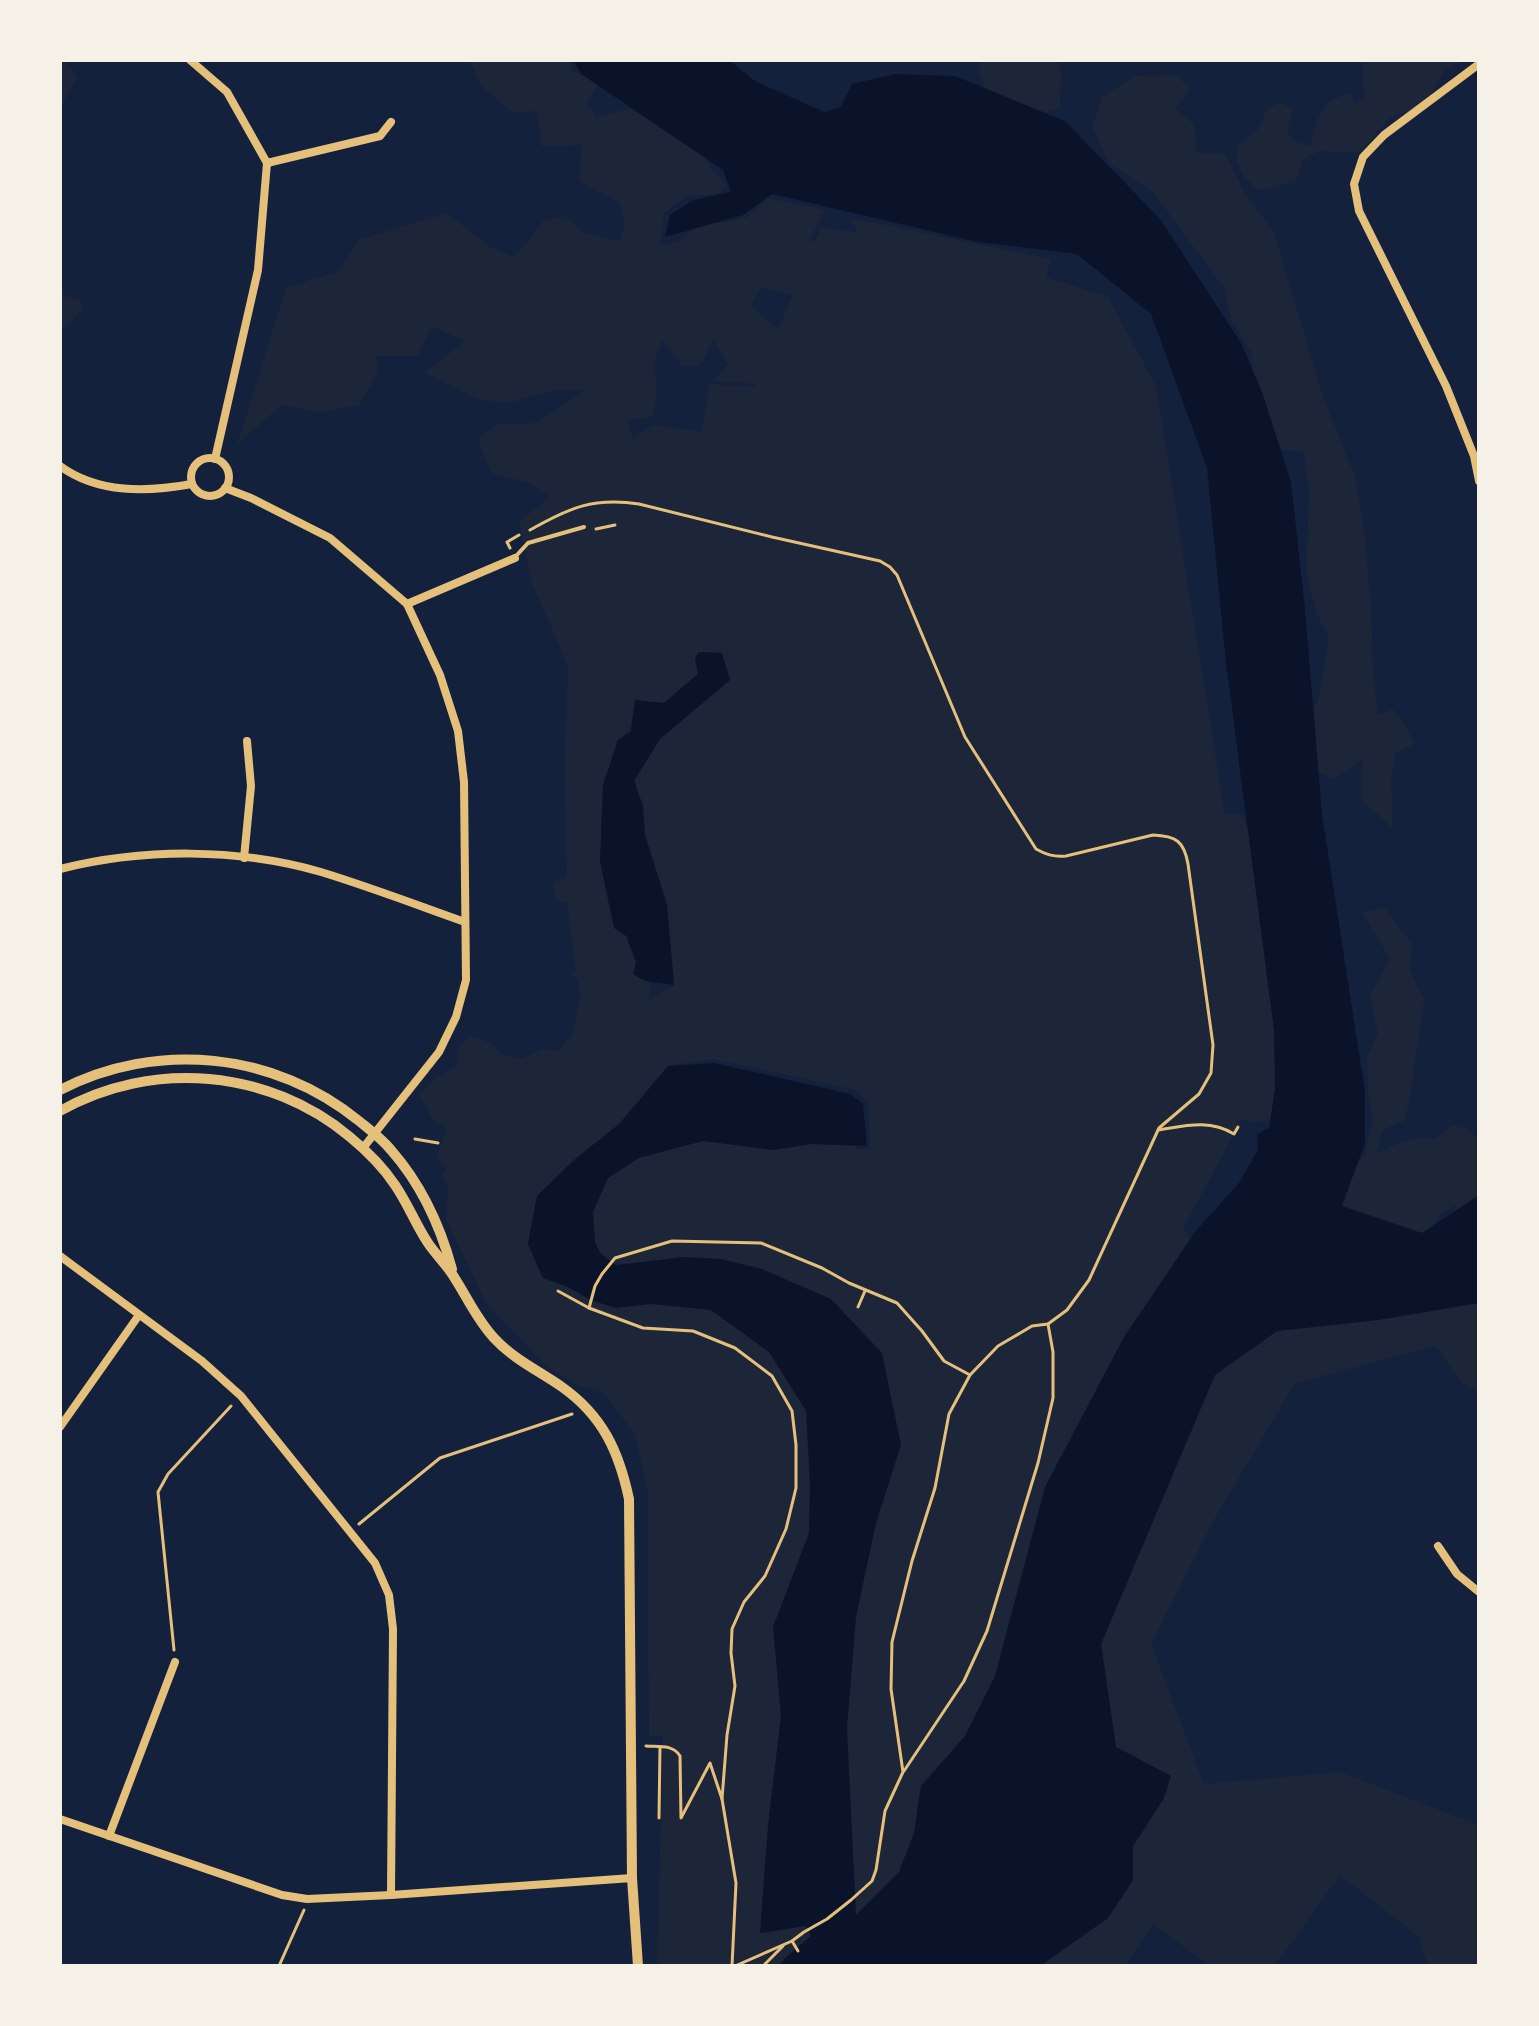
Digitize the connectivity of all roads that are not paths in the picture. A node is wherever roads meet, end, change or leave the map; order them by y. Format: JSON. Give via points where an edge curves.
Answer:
{"nodes":[{"id":1,"x":190,"y":60,"type":"edge"},
{"id":2,"x":1479,"y":64,"type":"edge"},
{"id":3,"x":391,"y":122,"type":"dead end"},
{"id":4,"x":267,"y":163,"type":"junction"},
{"id":5,"x":215,"y":459,"type":"junction"},
{"id":6,"x":60,"y":466,"type":"edge"},
{"id":7,"x":1479,"y":481,"type":"edge"},
{"id":8,"x":192,"y":484,"type":"junction"},
{"id":9,"x":225,"y":488,"type":"junction"},
{"id":10,"x":584,"y":527,"type":"road end"},
{"id":11,"x":515,"y":558,"type":"joint"},
{"id":12,"x":407,"y":604,"type":"junction"},
{"id":13,"x":247,"y":741,"type":"dead end"},
{"id":14,"x":244,"y":858,"type":"junction"},
{"id":15,"x":60,"y":869,"type":"edge"},
{"id":16,"x":465,"y":922,"type":"junction"},
{"id":17,"x":60,"y":1090,"type":"edge"},
{"id":18,"x":60,"y":1111,"type":"edge"},
{"id":19,"x":375,"y":1134,"type":"junction"},
{"id":20,"x":363,"y":1148,"type":"junction"},
{"id":21,"x":60,"y":1256,"type":"edge"},
{"id":22,"x":453,"y":1274,"type":"junction"},
{"id":23,"x":139,"y":1315,"type":"junction"},
{"id":24,"x":60,"y":1427,"type":"edge"},
{"id":25,"x":1438,"y":1546,"type":"dead end"},
{"id":26,"x":1479,"y":1592,"type":"edge"},
{"id":27,"x":175,"y":1662,"type":"road end"},
{"id":28,"x":60,"y":1819,"type":"edge"},
{"id":29,"x":109,"y":1836,"type":"junction"},
{"id":30,"x":632,"y":1878,"type":"junction"},
{"id":31,"x":391,"y":1895,"type":"junction"},
{"id":32,"x":638,"y":1966,"type":"edge"}],
"edges":[{"from":1,"to":4,"type":"street","via":[[227,92]]},
{"from":2,"to":7,"type":"street","via":[[1384,135],[1363,157],[1354,184],[1359,211],[1446,386]]},
{"from":3,"to":4,"type":"street","via":[[380,136]]},
{"from":4,"to":5,"type":"street","via":[[258,270]]},
{"from":5,"to":8,"type":"street","via":[[194,467]]},
{"from":5,"to":9,"type":"street","via":[[227,471]]},
{"from":6,"to":8,"type":"street","via":[[93,484],[161,490]]},
{"from":8,"to":9,"type":"street","via":[[210,496]]},
{"from":9,"to":12,"type":"street","via":[[330,538]]},
{"from":10,"to":11,"type":"lane","via":[[528,543]]},
{"from":11,"to":12,"type":"street"},
{"from":12,"to":16,"type":"street","via":[[440,675],[458,731],[464,782]]},
{"from":13,"to":14,"type":"street","via":[[251,786]]},
{"from":14,"to":15,"type":"street","via":[[140,855]]},
{"from":14,"to":16,"type":"street","via":[[318,872]]},
{"from":16,"to":19,"type":"street","via":[[466,980],[456,1017],[439,1052]]},
{"from":17,"to":19,"type":"street","via":[[118,1067],[166,1059],[246,1065],[318,1092]]},
{"from":18,"to":20,"type":"street","via":[[94,1094],[157,1079],[223,1079],[297,1103]]},
{"from":19,"to":20,"type":"street"},
{"from":19,"to":22,"type":"street","via":[[424,1197]]},
{"from":20,"to":22,"type":"street","via":[[396,1186],[429,1245]]},
{"from":21,"to":23,"type":"street"},
{"from":22,"to":30,"type":"street","via":[[494,1338],[583,1404],[613,1445],[623,1469],[629,1499]]},
{"from":23,"to":24,"type":"street"},
{"from":23,"to":31,"type":"street","via":[[241,1396],[375,1563],[389,1595]]},
{"from":25,"to":26,"type":"street","via":[[1457,1574]]},
{"from":27,"to":29,"type":"street"},
{"from":28,"to":29,"type":"street"},
{"from":29,"to":31,"type":"street","via":[[282,1895]]},
{"from":30,"to":31,"type":"street"},
{"from":30,"to":32,"type":"street"}]}
